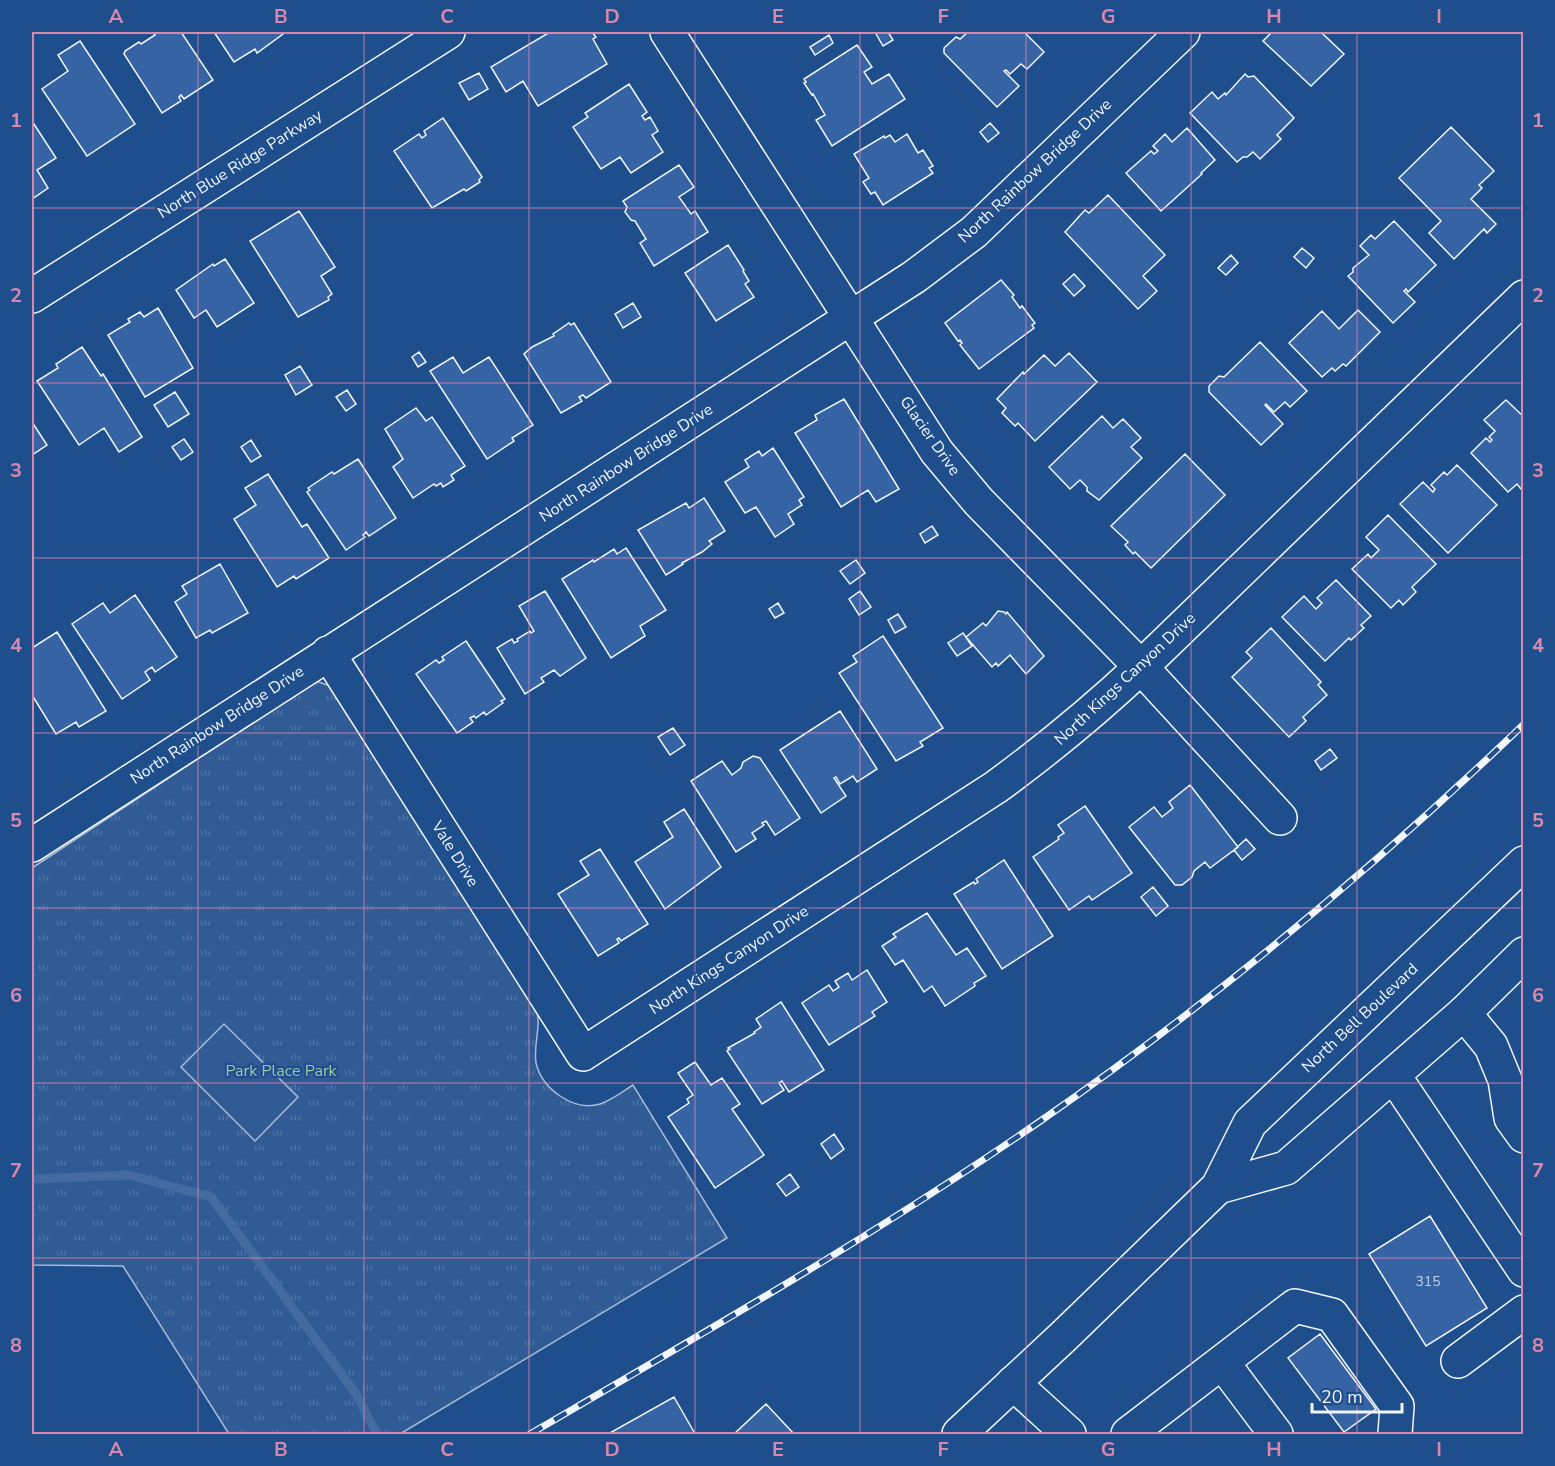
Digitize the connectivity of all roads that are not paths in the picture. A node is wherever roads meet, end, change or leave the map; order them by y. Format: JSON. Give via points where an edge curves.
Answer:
{"nodes":[{"id":1,"x":448,"y":32,"type":"edge"},
{"id":2,"x":667,"y":32,"type":"edge"},
{"id":3,"x":1183,"y":32,"type":"edge"},
{"id":4,"x":32,"y":296,"type":"edge"},
{"id":5,"x":1524,"y":297,"type":"edge"},
{"id":6,"x":853,"y":318,"type":"junction"},
{"id":7,"x":328,"y":653,"type":"junction"},
{"id":8,"x":1140,"y":667,"type":"junction"},
{"id":9,"x":1280,"y":818,"type":"dead end"},
{"id":10,"x":32,"y":845,"type":"edge"},
{"id":11,"x":1524,"y":863,"type":"edge"},
{"id":12,"x":1524,"y":954,"type":"edge"},
{"id":13,"x":1464,"y":1013,"type":"junction"},
{"id":14,"x":583,"y":1054,"type":"joint"},
{"id":15,"x":1394,"y":1076,"type":"junction"},
{"id":16,"x":1524,"y":1136,"type":"edge"},
{"id":17,"x":1218,"y":1187,"type":"junction"},
{"id":18,"x":1524,"y":1270,"type":"edge"},
{"id":19,"x":1524,"y":1312,"type":"edge"},
{"id":20,"x":1458,"y":1361,"type":"dead end"},
{"id":21,"x":1222,"y":1362,"type":"junction"},
{"id":22,"x":1013,"y":1383,"type":"junction"},
{"id":23,"x":959,"y":1434,"type":"edge"},
{"id":24,"x":1070,"y":1434,"type":"edge"},
{"id":25,"x":1130,"y":1434,"type":"edge"},
{"id":26,"x":1276,"y":1434,"type":"edge"},
{"id":27,"x":1395,"y":1434,"type":"edge"}],
"edges":[{"from":1,"to":4,"type":"street","name":"North Blue Ridge Parkway"},
{"from":2,"to":6,"type":"street","name":"Glacier Drive"},
{"from":3,"to":6,"type":"street","name":"North Rainbow Bridge Drive","via":[[974,232]]},
{"from":5,"to":8,"type":"street","name":"North Kings Canyon Drive"},
{"from":6,"to":7,"type":"street","name":"North Rainbow Bridge Drive"},
{"from":6,"to":8,"type":"street","name":"Glacier Drive","via":[[937,452],[979,502]]},
{"from":7,"to":10,"type":"street","name":"North Rainbow Bridge Drive"},
{"from":7,"to":14,"type":"street","name":"Vale Drive"},
{"from":8,"to":9,"type":"street","name":"Glacier Drive"},
{"from":8,"to":14,"type":"street","name":"North Kings Canyon Drive","via":[[1095,710],[996,787]]},
{"from":11,"to":17,"type":"street","name":"North Bell Boulevard","via":[[1250,1123]]},
{"from":12,"to":13,"type":"street","name":"North Bell Boulevard"},
{"from":13,"to":15,"type":"street","name":"North Bell Boulevard"},
{"from":13,"to":16,"type":"street","via":[[1491,1046],[1505,1080],[1511,1118]]},
{"from":15,"to":17,"type":"street","name":"North Bell Boulevard","via":[[1286,1168]]},
{"from":15,"to":18,"type":"street"},
{"from":17,"to":22,"type":"street","name":"North Bell Boulevard"},
{"from":19,"to":20,"type":"street"},
{"from":21,"to":25,"type":"street"},
{"from":21,"to":26,"type":"street"},
{"from":21,"to":27,"type":"street","via":[[1295,1306],[1332,1316],[1397,1406]]},
{"from":22,"to":23,"type":"street","name":"North Bell Boulevard"},
{"from":22,"to":24,"type":"street"}]}
